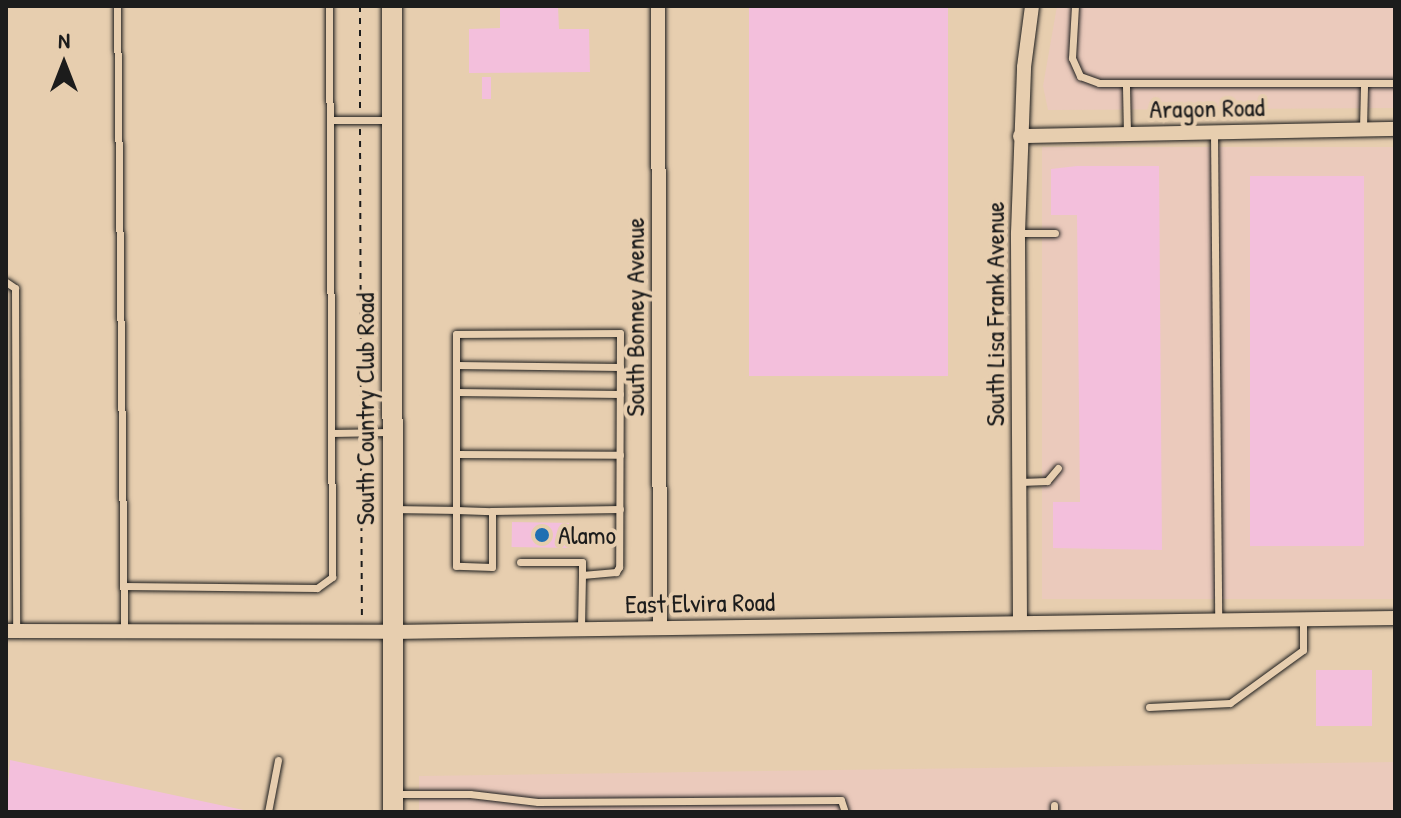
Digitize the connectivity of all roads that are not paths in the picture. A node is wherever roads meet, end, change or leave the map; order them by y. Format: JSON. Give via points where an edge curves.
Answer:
{"nodes":[{"id":1,"x":117,"y":6,"type":"edge"},
{"id":2,"x":329,"y":6,"type":"edge"},
{"id":3,"x":392,"y":6,"type":"edge"},
{"id":4,"x":658,"y":6,"type":"edge"},
{"id":5,"x":1032,"y":6,"type":"edge"},
{"id":6,"x":1075,"y":6,"type":"edge"},
{"id":7,"x":1395,"y":83,"type":"edge"},
{"id":8,"x":1126,"y":86,"type":"junction"},
{"id":9,"x":1364,"y":87,"type":"junction"},
{"id":10,"x":330,"y":120,"type":"junction"},
{"id":11,"x":392,"y":120,"type":"junction"},
{"id":12,"x":1395,"y":129,"type":"edge"},
{"id":13,"x":1363,"y":130,"type":"junction"},
{"id":14,"x":1214,"y":132,"type":"junction"},
{"id":15,"x":1127,"y":134,"type":"junction"},
{"id":16,"x":1020,"y":136,"type":"junction"},
{"id":17,"x":1018,"y":233,"type":"junction"},
{"id":18,"x":1055,"y":233,"type":"dead end"},
{"id":19,"x":6,"y":282,"type":"edge"},
{"id":20,"x":456,"y":365,"type":"junction"},
{"id":21,"x":620,"y":367,"type":"junction"},
{"id":22,"x":456,"y":392,"type":"junction"},
{"id":23,"x":620,"y":394,"type":"junction"},
{"id":24,"x":391,"y":432,"type":"junction"},
{"id":25,"x":331,"y":433,"type":"junction"},
{"id":26,"x":456,"y":454,"type":"junction"},
{"id":27,"x":620,"y":455,"type":"junction"},
{"id":28,"x":1058,"y":468,"type":"dead end"},
{"id":29,"x":1020,"y":482,"type":"junction"},
{"id":30,"x":391,"y":509,"type":"junction"},
{"id":31,"x":620,"y":509,"type":"junction"},
{"id":32,"x":456,"y":510,"type":"junction"},
{"id":33,"x":492,"y":511,"type":"junction"},
{"id":34,"x":520,"y":562,"type":"dead end"},
{"id":35,"x":582,"y":575,"type":"junction"},
{"id":36,"x":123,"y":586,"type":"junction"},
{"id":37,"x":1395,"y":618,"type":"edge"},
{"id":38,"x":1303,"y":619,"type":"junction"},
{"id":39,"x":1218,"y":620,"type":"junction"},
{"id":40,"x":1020,"y":623,"type":"junction"},
{"id":41,"x":660,"y":628,"type":"junction"},
{"id":42,"x":581,"y":629,"type":"junction"},
{"id":43,"x":11,"y":631,"type":"edge"},
{"id":44,"x":124,"y":631,"type":"junction"},
{"id":45,"x":391,"y":632,"type":"junction"},
{"id":46,"x":1149,"y":707,"type":"dead end"},
{"id":47,"x":278,"y":760,"type":"dead end"},
{"id":48,"x":797,"y":800,"type":"junction"},
{"id":49,"x":744,"y":801,"type":"junction"},
{"id":50,"x":393,"y":803,"type":"edge"},
{"id":51,"x":268,"y":812,"type":"edge"},
{"id":52,"x":744,"y":812,"type":"edge"},
{"id":53,"x":797,"y":812,"type":"edge"},
{"id":54,"x":845,"y":812,"type":"edge"}],
"edges":[{"from":1,"to":36,"type":"lane"},
{"from":2,"to":10,"type":"lane"},
{"from":3,"to":11,"type":"street","name":"South Country Club Road"},
{"from":4,"to":41,"type":"street","name":"South Bonney Avenue"},
{"from":5,"to":16,"type":"street","name":"South Lisa Frank Avenue"},
{"from":6,"to":8,"type":"lane","via":[[1072,58],[1080,76]]},
{"from":7,"to":9,"type":"lane"},
{"from":8,"to":9,"type":"lane"},
{"from":8,"to":15,"type":"lane"},
{"from":9,"to":13,"type":"lane"},
{"from":10,"to":11,"type":"lane"},
{"from":10,"to":25,"type":"lane"},
{"from":11,"to":24,"type":"street","name":"South Country Club Road"},
{"from":12,"to":13,"type":"street","name":"Aragon Road"},
{"from":13,"to":14,"type":"street","name":"Aragon Road"},
{"from":14,"to":15,"type":"street","name":"Aragon Road"},
{"from":14,"to":39,"type":"lane"},
{"from":15,"to":16,"type":"street","name":"Aragon Road"},
{"from":16,"to":17,"type":"street","name":"South Lisa Frank Avenue"},
{"from":17,"to":18,"type":"lane"},
{"from":17,"to":29,"type":"street","name":"South Lisa Frank Avenue"},
{"from":19,"to":43,"type":"lane","via":[[15,288]]},
{"from":20,"to":21,"type":"lane"},
{"from":20,"to":21,"type":"lane","via":[[456,334],[620,333]]},
{"from":20,"to":22,"type":"lane"},
{"from":21,"to":23,"type":"lane"},
{"from":22,"to":23,"type":"lane"},
{"from":22,"to":26,"type":"lane"},
{"from":23,"to":27,"type":"lane"},
{"from":24,"to":25,"type":"lane"},
{"from":24,"to":30,"type":"street","name":"South Country Club Road"},
{"from":25,"to":36,"type":"lane","via":[[332,577],[317,588]]},
{"from":26,"to":27,"type":"lane"},
{"from":26,"to":32,"type":"lane"},
{"from":27,"to":31,"type":"lane"},
{"from":28,"to":29,"type":"lane","via":[[1047,481]]},
{"from":29,"to":40,"type":"street","name":"South Lisa Frank Avenue"},
{"from":30,"to":32,"type":"lane"},
{"from":30,"to":45,"type":"street","name":"South Country Club Road"},
{"from":31,"to":33,"type":"lane"},
{"from":31,"to":35,"type":"lane","via":[[619,567],[616,572]]},
{"from":32,"to":33,"type":"lane"},
{"from":32,"to":33,"type":"lane","via":[[456,566],[492,567]]},
{"from":34,"to":35,"type":"lane","via":[[582,562]]},
{"from":35,"to":42,"type":"lane"},
{"from":36,"to":44,"type":"lane"},
{"from":37,"to":38,"type":"street","name":"East Elvira Road"},
{"from":38,"to":39,"type":"street","name":"East Elvira Road"},
{"from":38,"to":46,"type":"lane","via":[[1303,650],[1230,703]]},
{"from":39,"to":40,"type":"street","name":"East Elvira Road"},
{"from":40,"to":41,"type":"street","name":"East Elvira Road"},
{"from":41,"to":42,"type":"street","name":"East Elvira Road"},
{"from":42,"to":45,"type":"street","name":"East Elvira Road"},
{"from":43,"to":44,"type":"street","name":"East Elvira Road"},
{"from":44,"to":45,"type":"street","name":"East Elvira Road"},
{"from":45,"to":50,"type":"street","name":"South Country Club Road"},
{"from":47,"to":51,"type":"lane"},
{"from":48,"to":49,"type":"lane"},
{"from":48,"to":53,"type":"lane"},
{"from":48,"to":54,"type":"lane","via":[[841,800]]},
{"from":49,"to":50,"type":"lane","via":[[538,802],[470,794]]},
{"from":49,"to":52,"type":"lane"}]}
